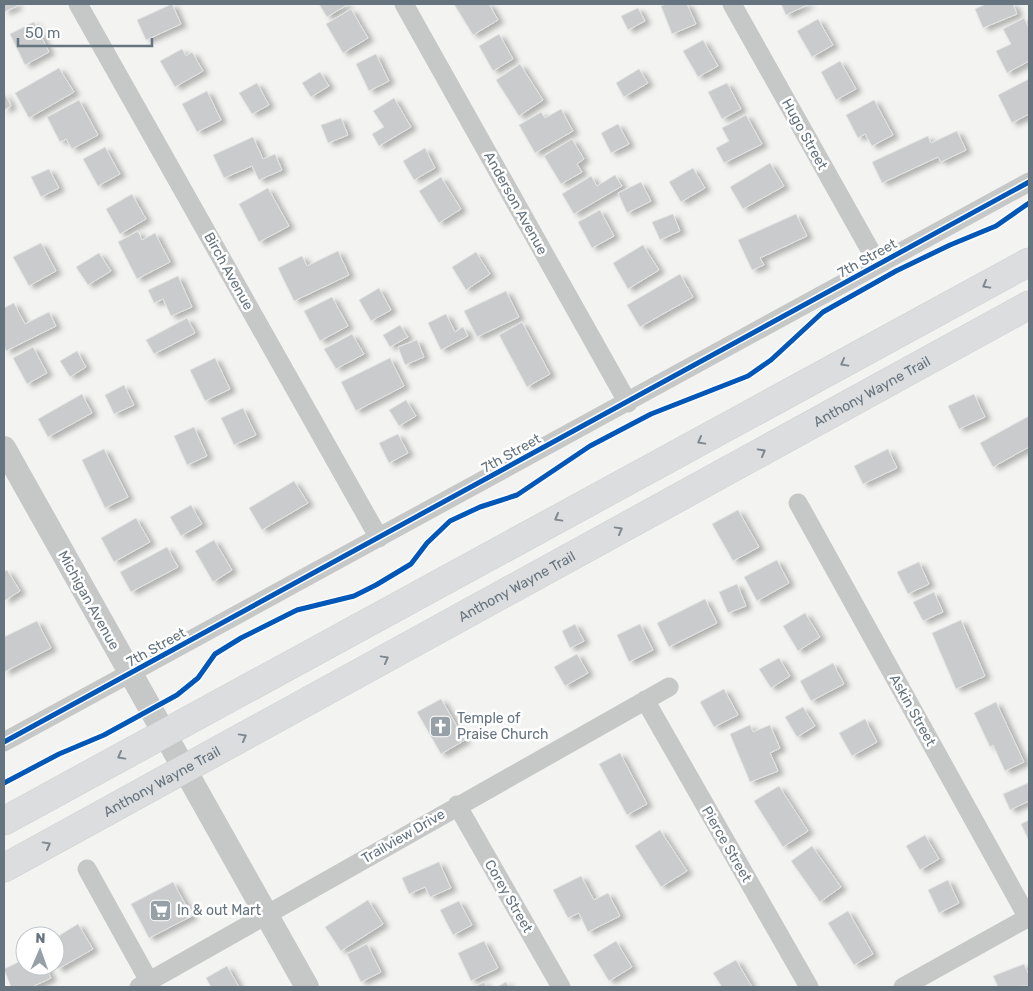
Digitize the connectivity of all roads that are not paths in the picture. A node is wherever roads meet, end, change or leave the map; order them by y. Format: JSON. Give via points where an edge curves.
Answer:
{"nodes":[{"id":1,"x":78,"y":4,"type":"edge"},
{"id":2,"x":404,"y":4,"type":"edge"},
{"id":3,"x":732,"y":4,"type":"edge"},
{"id":4,"x":1029,"y":182,"type":"edge"},
{"id":5,"x":1029,"y":262,"type":"edge"},
{"id":6,"x":878,"y":264,"type":"junction"},
{"id":7,"x":1029,"y":304,"type":"edge"},
{"id":8,"x":628,"y":403,"type":"junction"},
{"id":9,"x":4,"y":448,"type":"edge"},
{"id":10,"x":798,"y":503,"type":"dead end"},
{"id":11,"x":379,"y":538,"type":"junction"},
{"id":12,"x":130,"y":673,"type":"junction"},
{"id":13,"x":668,"y":687,"type":"dead end"},
{"id":14,"x":645,"y":700,"type":"junction"},
{"id":15,"x":164,"y":733,"type":"junction"},
{"id":16,"x":4,"y":742,"type":"edge"},
{"id":17,"x":185,"y":769,"type":"junction"},
{"id":18,"x":458,"y":805,"type":"junction"},
{"id":19,"x":4,"y":821,"type":"edge"},
{"id":20,"x":4,"y":868,"type":"edge"},
{"id":21,"x":87,"y":869,"type":"dead end"},
{"id":22,"x":267,"y":915,"type":"junction"},
{"id":23,"x":1029,"y":917,"type":"edge"},
{"id":24,"x":144,"y":984,"type":"edge"},
{"id":25,"x":307,"y":987,"type":"edge"},
{"id":26,"x":561,"y":987,"type":"edge"},
{"id":27,"x":809,"y":987,"type":"edge"},
{"id":28,"x":903,"y":987,"type":"edge"}],
"edges":[{"from":1,"to":11,"type":"street","name":"Birch Avenue"},
{"from":2,"to":8,"type":"street","name":"Anderson Avenue"},
{"from":3,"to":6,"type":"street","name":"Hugo Street"},
{"from":4,"to":6,"type":"street","name":"7th Street"},
{"from":5,"to":15,"type":"highway","one_way":true},
{"from":6,"to":8,"type":"street","name":"7th Street"},
{"from":17,"to":7,"type":"highway","name":"Anthony Wayne Trail","one_way":true},
{"from":8,"to":11,"type":"street","name":"7th Street"},
{"from":9,"to":12,"type":"street","name":"Michigan Avenue"},
{"from":10,"to":23,"type":"street","name":"Askin Street"},
{"from":11,"to":12,"type":"street","name":"7th Street"},
{"from":12,"to":15,"type":"street","name":"Michigan Avenue"},
{"from":12,"to":16,"type":"street","name":"7th Street"},
{"from":13,"to":14,"type":"street","name":"Trailview Drive"},
{"from":14,"to":18,"type":"street","name":"Trailview Drive"},
{"from":14,"to":27,"type":"street","name":"Pierce Street"},
{"from":15,"to":17,"type":"street","name":"Michigan Avenue"},
{"from":15,"to":19,"type":"highway","one_way":true},
{"from":20,"to":17,"type":"highway","name":"Anthony Wayne Trail","one_way":true},
{"from":17,"to":22,"type":"street","name":"Michigan Avenue"},
{"from":18,"to":22,"type":"street","name":"Trailview Drive"},
{"from":18,"to":26,"type":"street","name":"Corey Street"},
{"from":21,"to":24,"type":"street"},
{"from":22,"to":24,"type":"street","name":"Trailview Drive"},
{"from":22,"to":25,"type":"street","name":"Michigan Avenue"},
{"from":23,"to":28,"type":"street"}]}
